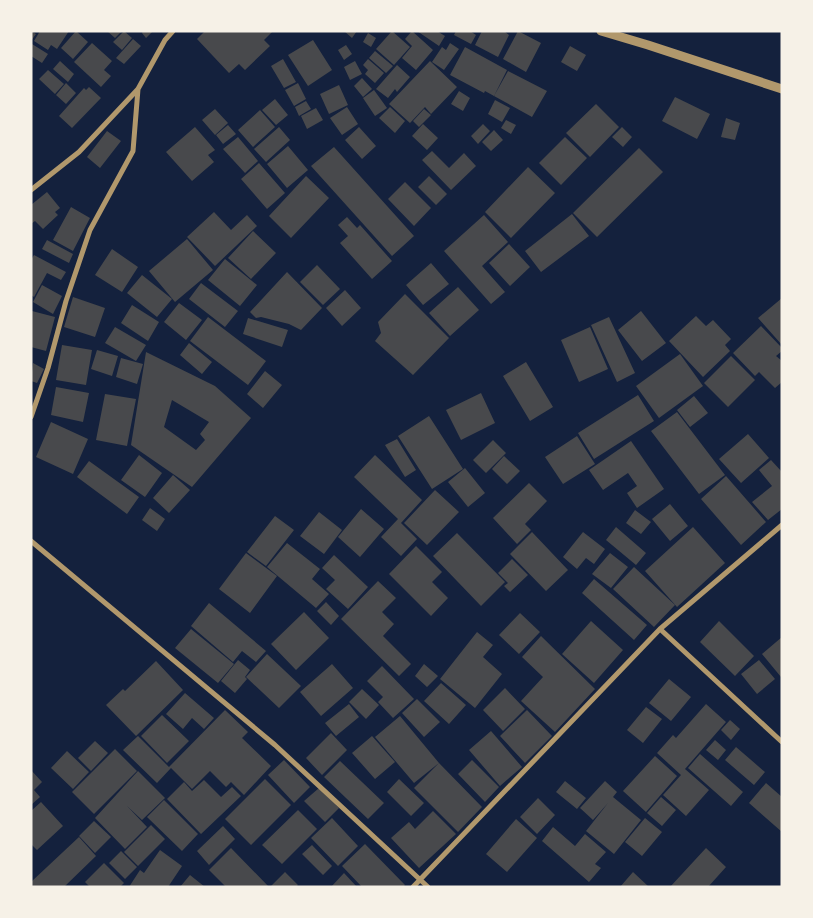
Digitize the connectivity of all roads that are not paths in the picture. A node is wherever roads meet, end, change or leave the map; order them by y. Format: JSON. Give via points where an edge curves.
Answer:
{"nodes":[{"id":1,"x":172,"y":31,"type":"edge"},
{"id":2,"x":601,"y":31,"type":"edge"},
{"id":3,"x":138,"y":89,"type":"junction"},
{"id":4,"x":782,"y":89,"type":"edge"},
{"id":5,"x":31,"y":190,"type":"edge"},
{"id":6,"x":31,"y":417,"type":"edge"},
{"id":7,"x":782,"y":525,"type":"edge"},
{"id":8,"x":31,"y":541,"type":"edge"},
{"id":9,"x":660,"y":629,"type":"junction"},
{"id":10,"x":782,"y":742,"type":"edge"},
{"id":11,"x":420,"y":880,"type":"junction"},
{"id":12,"x":412,"y":887,"type":"edge"},
{"id":13,"x":428,"y":887,"type":"edge"}],
"edges":[{"from":1,"to":3,"type":"street"},
{"from":2,"to":4,"type":"street"},
{"from":3,"to":5,"type":"street","via":[[79,152]]},
{"from":3,"to":6,"type":"street","via":[[133,151],[90,230]]},
{"from":7,"to":9,"type":"street"},
{"from":8,"to":11,"type":"street","via":[[275,744]]},
{"from":9,"to":10,"type":"street"},
{"from":9,"to":11,"type":"street"},
{"from":11,"to":12,"type":"street"},
{"from":11,"to":13,"type":"street"}]}
